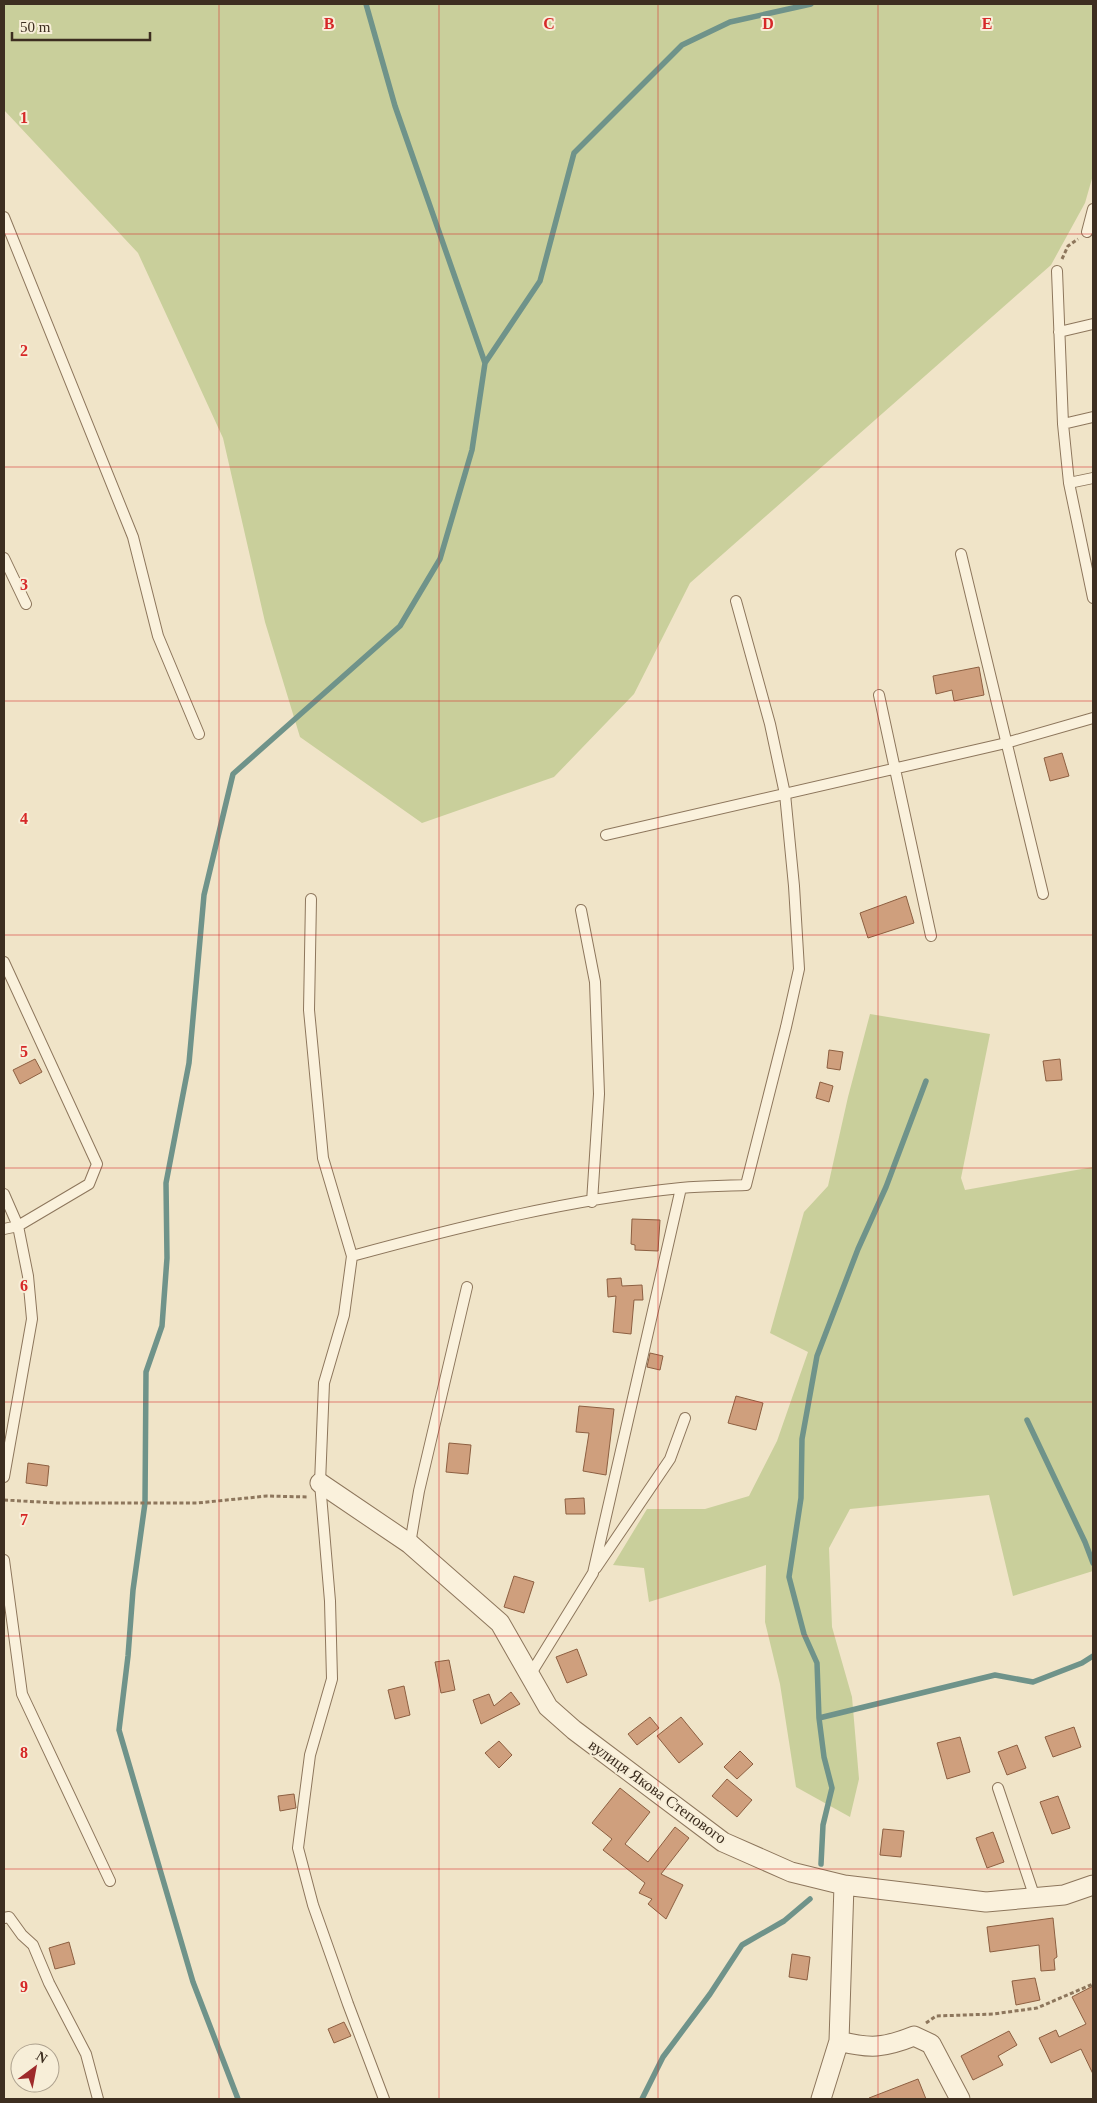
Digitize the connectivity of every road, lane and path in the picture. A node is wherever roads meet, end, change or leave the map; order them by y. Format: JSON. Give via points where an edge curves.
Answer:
{"nodes":[{"id":1,"x":1093,"y":209,"type":"edge"},
{"id":2,"x":4,"y":217,"type":"edge"},
{"id":3,"x":1087,"y":232,"type":"joint"},
{"id":4,"x":1057,"y":271,"type":"joint"},
{"id":5,"x":1093,"y":324,"type":"edge"},
{"id":6,"x":1059,"y":332,"type":"junction"},
{"id":7,"x":1093,"y":417,"type":"edge"},
{"id":8,"x":1062,"y":424,"type":"junction"},
{"id":9,"x":1093,"y":478,"type":"edge"},
{"id":10,"x":1069,"y":483,"type":"junction"},
{"id":11,"x":961,"y":554,"type":"dead end"},
{"id":12,"x":4,"y":558,"type":"edge"},
{"id":13,"x":1093,"y":598,"type":"edge"},
{"id":14,"x":736,"y":601,"type":"dead end"},
{"id":15,"x":26,"y":604,"type":"dead end"},
{"id":16,"x":879,"y":695,"type":"dead end"},
{"id":17,"x":1093,"y":718,"type":"edge"},
{"id":18,"x":199,"y":734,"type":"dead end"},
{"id":19,"x":1006,"y":743,"type":"junction"},
{"id":20,"x":894,"y":769,"type":"junction"},
{"id":21,"x":785,"y":794,"type":"junction"},
{"id":22,"x":606,"y":835,"type":"dead end"},
{"id":23,"x":1043,"y":894,"type":"dead end"},
{"id":24,"x":311,"y":899,"type":"dead end"},
{"id":25,"x":581,"y":910,"type":"dead end"},
{"id":26,"x":931,"y":936,"type":"dead end"},
{"id":27,"x":4,"y":962,"type":"edge"},
{"id":28,"x":681,"y":1188,"type":"junction"},
{"id":29,"x":4,"y":1194,"type":"edge"},
{"id":30,"x":592,"y":1202,"type":"junction"},
{"id":31,"x":18,"y":1226,"type":"junction"},
{"id":32,"x":4,"y":1228,"type":"edge"},
{"id":33,"x":352,"y":1256,"type":"junction"},
{"id":34,"x":467,"y":1287,"type":"dead end"},
{"id":35,"x":685,"y":1418,"type":"dead end"},
{"id":36,"x":4,"y":1477,"type":"edge"},
{"id":37,"x":321,"y":1490,"type":"junction"},
{"id":38,"x":4,"y":1500,"type":"edge"},
{"id":39,"x":410,"y":1544,"type":"junction"},
{"id":40,"x":4,"y":1560,"type":"edge"},
{"id":41,"x":593,"y":1573,"type":"junction"},
{"id":42,"x":530,"y":1675,"type":"junction"},
{"id":43,"x":998,"y":1788,"type":"dead end"},
{"id":44,"x":110,"y":1882,"type":"dead end"},
{"id":45,"x":844,"y":1885,"type":"junction"},
{"id":46,"x":1093,"y":1885,"type":"edge"},
{"id":47,"x":1035,"y":1898,"type":"junction"},
{"id":48,"x":4,"y":1918,"type":"edge"},
{"id":49,"x":1093,"y":1984,"type":"edge"},
{"id":50,"x":914,"y":2036,"type":"junction"},
{"id":51,"x":839,"y":2041,"type":"junction"},
{"id":52,"x":98,"y":2099,"type":"edge"},
{"id":53,"x":384,"y":2099,"type":"edge"},
{"id":54,"x":822,"y":2099,"type":"edge"},
{"id":55,"x":960,"y":2099,"type":"edge"}],
"edges":[{"from":1,"to":3,"type":"lane"},
{"from":2,"to":18,"type":"lane","via":[[133,537],[158,636]]},
{"from":3,"to":4,"type":"path","via":[[1068,246]]},
{"from":4,"to":6,"type":"lane"},
{"from":5,"to":6,"type":"lane"},
{"from":6,"to":8,"type":"lane"},
{"from":7,"to":8,"type":"lane"},
{"from":8,"to":10,"type":"lane"},
{"from":9,"to":10,"type":"lane"},
{"from":10,"to":13,"type":"lane"},
{"from":11,"to":19,"type":"lane"},
{"from":12,"to":15,"type":"lane"},
{"from":14,"to":21,"type":"lane","via":[[770,724]]},
{"from":16,"to":20,"type":"lane"},
{"from":17,"to":19,"type":"lane"},
{"from":19,"to":20,"type":"lane"},
{"from":19,"to":23,"type":"lane"},
{"from":20,"to":21,"type":"lane"},
{"from":20,"to":26,"type":"lane"},
{"from":21,"to":22,"type":"lane"},
{"from":21,"to":28,"type":"lane","via":[[798,969],[746,1185]]},
{"from":24,"to":33,"type":"lane","via":[[309,1010],[323,1158]]},
{"from":25,"to":30,"type":"lane","via":[[595,982],[599,1094]]},
{"from":27,"to":31,"type":"lane","via":[[97,1164],[89,1184]]},
{"from":28,"to":30,"type":"lane"},
{"from":28,"to":41,"type":"lane"},
{"from":29,"to":31,"type":"lane"},
{"from":30,"to":33,"type":"lane","via":[[454,1229]]},
{"from":31,"to":32,"type":"lane"},
{"from":31,"to":36,"type":"lane","via":[[32,1319]]},
{"from":33,"to":37,"type":"lane","via":[[344,1315],[324,1383]]},
{"from":34,"to":39,"type":"lane","via":[[419,1490]]},
{"from":35,"to":41,"type":"lane","via":[[670,1459]]},
{"from":37,"to":38,"type":"path","via":[[197,1503]]},
{"from":37,"to":39,"type":"street","name":"вулиця Якова Степового"},
{"from":37,"to":53,"type":"lane","via":[[330,1601],[332,1678],[310,1756],[298,1848],[313,1905]]},
{"from":39,"to":42,"type":"street","name":"вулиця Якова Степового","via":[[500,1623]]},
{"from":40,"to":44,"type":"lane","via":[[22,1694]]},
{"from":41,"to":42,"type":"lane"},
{"from":42,"to":45,"type":"street","name":"вулиця Якова Степового","via":[[548,1707],[723,1842],[791,1872]]},
{"from":43,"to":47,"type":"lane"},
{"from":45,"to":47,"type":"street","name":"вулиця Якова Степового","via":[[986,1902]]},
{"from":45,"to":51,"type":"street"},
{"from":46,"to":47,"type":"street","name":"вулиця Якова Степового","via":[[1064,1895]]},
{"from":48,"to":52,"type":"lane","via":[[9,1917],[34,1945],[49,1983],[86,2054]]},
{"from":49,"to":50,"type":"path","via":[[1036,2008],[936,2016]]},
{"from":50,"to":51,"type":"street","via":[[892,2044],[864,2047]]},
{"from":50,"to":55,"type":"street","via":[[931,2044]]},
{"from":51,"to":54,"type":"street"}]}
